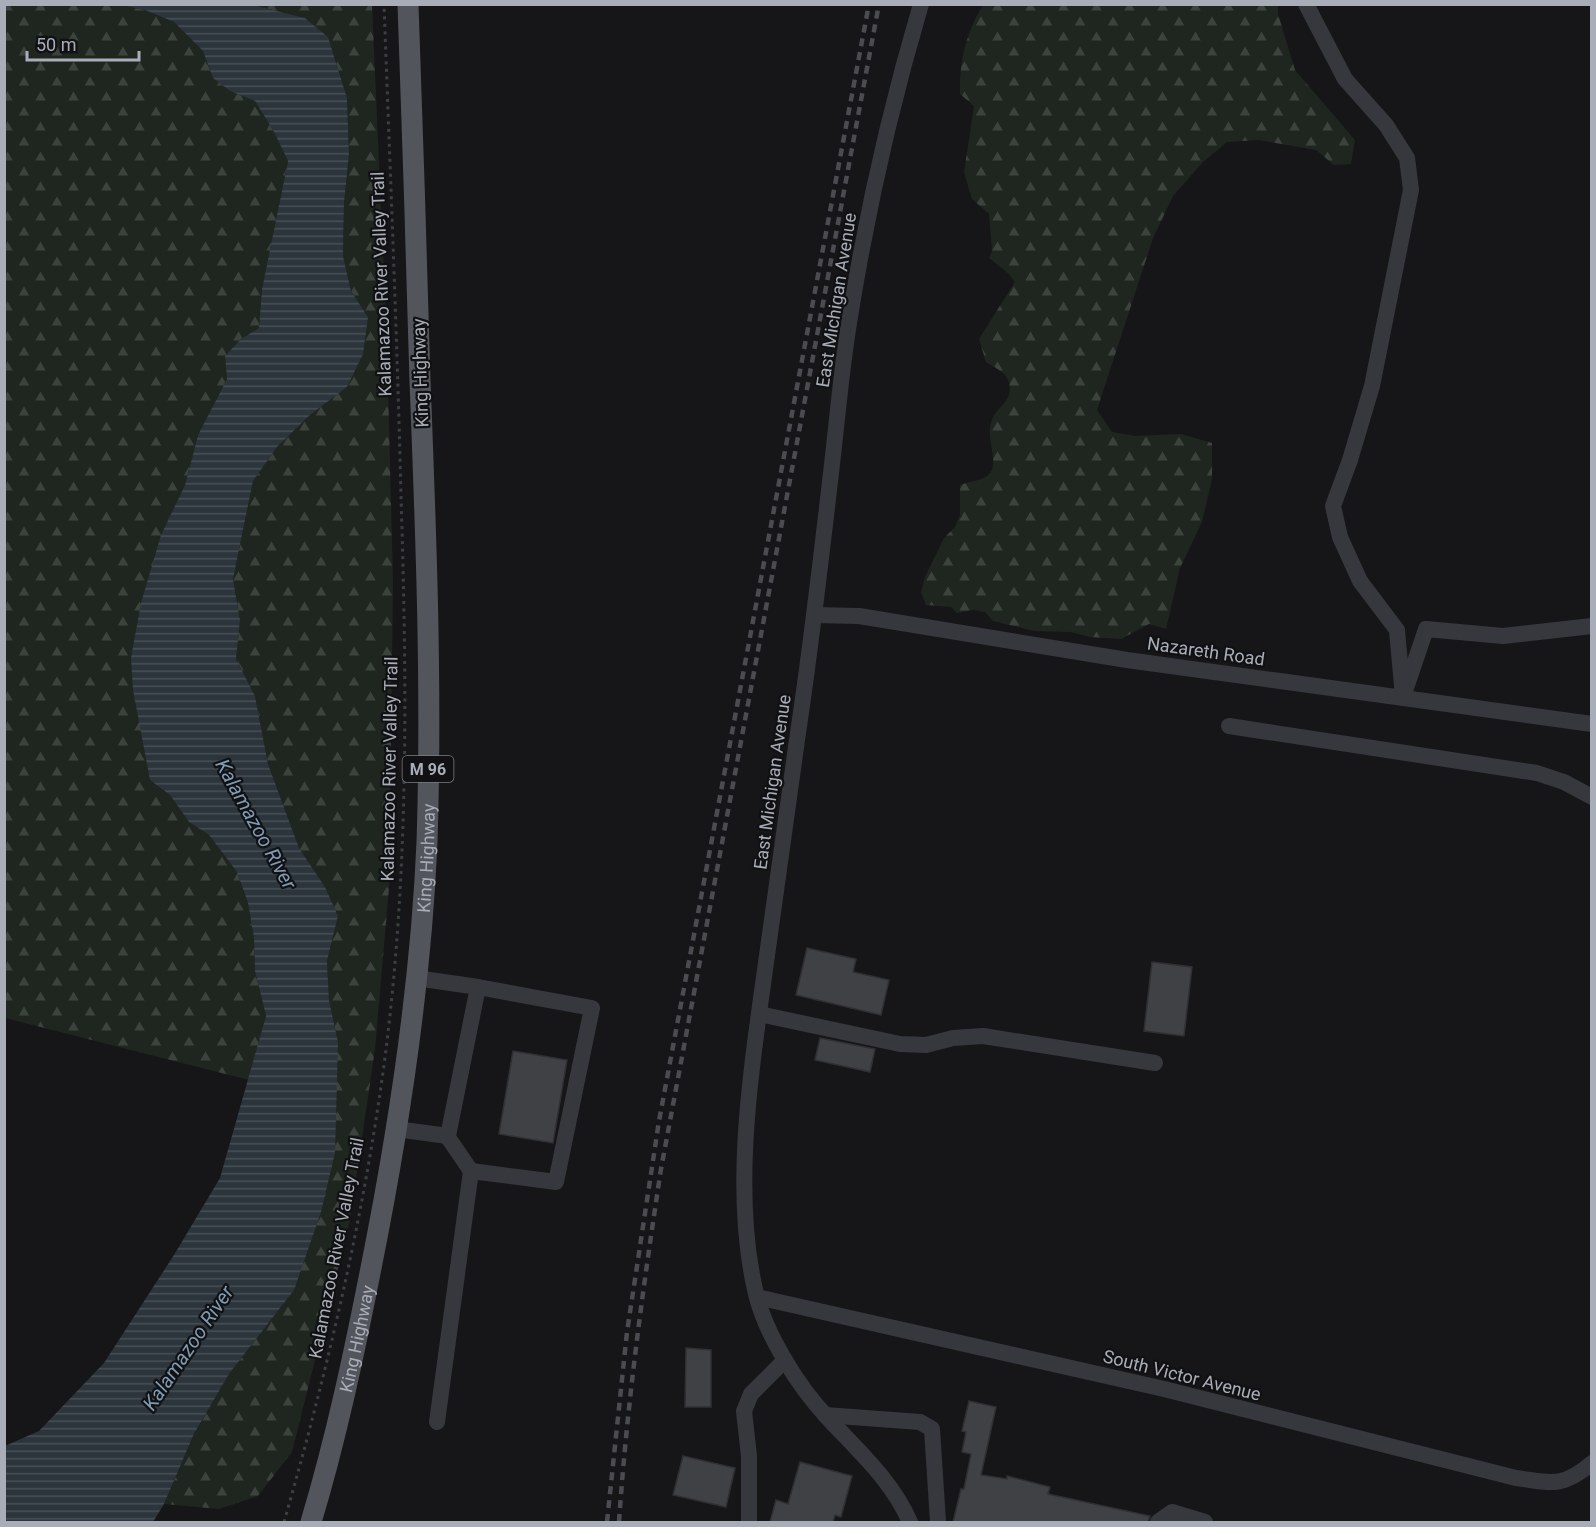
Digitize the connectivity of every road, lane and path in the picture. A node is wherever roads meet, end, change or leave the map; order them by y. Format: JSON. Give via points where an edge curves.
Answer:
{"nodes":[{"id":1,"x":384,"y":4,"type":"edge"},
{"id":2,"x":408,"y":4,"type":"edge"},
{"id":3,"x":921,"y":4,"type":"edge"},
{"id":4,"x":1306,"y":4,"type":"edge"},
{"id":5,"x":815,"y":615,"type":"junction"},
{"id":6,"x":1592,"y":626,"type":"edge"},
{"id":7,"x":1403,"y":697,"type":"junction"},
{"id":8,"x":1592,"y":724,"type":"edge"},
{"id":9,"x":1229,"y":726,"type":"dead end"},
{"id":10,"x":1592,"y":797,"type":"edge"},
{"id":11,"x":416,"y":978,"type":"junction"},
{"id":12,"x":478,"y":987,"type":"junction"},
{"id":13,"x":759,"y":1014,"type":"junction"},
{"id":14,"x":1155,"y":1063,"type":"dead end"},
{"id":15,"x":396,"y":1129,"type":"junction"},
{"id":16,"x":447,"y":1136,"type":"junction"},
{"id":17,"x":471,"y":1171,"type":"junction"},
{"id":18,"x":757,"y":1297,"type":"junction"},
{"id":19,"x":785,"y":1360,"type":"junction"},
{"id":20,"x":825,"y":1415,"type":"junction"},
{"id":21,"x":437,"y":1422,"type":"dead end"},
{"id":22,"x":1592,"y":1463,"type":"edge"},
{"id":23,"x":284,"y":1522,"type":"edge"},
{"id":24,"x":311,"y":1522,"type":"edge"},
{"id":25,"x":749,"y":1522,"type":"edge"},
{"id":26,"x":910,"y":1522,"type":"edge"},
{"id":27,"x":938,"y":1522,"type":"edge"},
{"id":28,"x":1158,"y":1522,"type":"edge"},
{"id":29,"x":1205,"y":1522,"type":"edge"}],
"edges":[{"from":1,"to":23,"type":"path","name":"Kalamazoo River Valley Trail","via":[[405,645],[406,776],[400,885],[384,1062],[355,1241]]},
{"from":2,"to":11,"type":"main road","name":"King Highway","number":"M 96","via":[[429,737],[427,845]]},
{"from":3,"to":5,"type":"street","name":"East Michigan Avenue","via":[[868,214],[848,327]]},
{"from":4,"to":7,"type":"street","via":[[1345,79],[1386,125],[1407,158],[1411,190],[1372,386],[1333,506],[1340,537],[1360,580],[1397,630]]},
{"from":5,"to":7,"type":"street","name":"Nazareth Road","via":[[859,616],[1127,660]]},
{"from":5,"to":13,"type":"street","name":"East Michigan Avenue"},
{"from":6,"to":7,"type":"street","via":[[1503,636],[1426,629]]},
{"from":7,"to":8,"type":"street","name":"Nazareth Road"},
{"from":9,"to":10,"type":"street","via":[[1537,773]]},
{"from":11,"to":12,"type":"street"},
{"from":11,"to":15,"type":"main road","name":"King Highway","number":"M 96"},
{"from":12,"to":16,"type":"street"},
{"from":12,"to":17,"type":"street","via":[[592,1008],[556,1182]]},
{"from":13,"to":14,"type":"street","via":[[900,1044],[926,1045],[983,1036]]},
{"from":13,"to":18,"type":"street","name":"East Michigan Avenue","via":[[747,1113],[745,1199]]},
{"from":15,"to":16,"type":"street"},
{"from":15,"to":24,"type":"main road","name":"King Highway","number":"M 96","via":[[360,1326]]},
{"from":16,"to":17,"type":"street"},
{"from":17,"to":21,"type":"street"},
{"from":18,"to":19,"type":"street","name":"East Michigan Avenue","via":[[767,1327]]},
{"from":18,"to":22,"type":"street","name":"South Victor Avenue","via":[[1164,1389],[1516,1478],[1546,1483],[1563,1481],[1576,1477]]},
{"from":19,"to":20,"type":"street","name":"East Michigan Avenue"},
{"from":19,"to":25,"type":"street","via":[[751,1394],[744,1411]]},
{"from":20,"to":26,"type":"street","name":"East Michigan Avenue","via":[[890,1485]]},
{"from":20,"to":27,"type":"street","via":[[920,1422],[932,1429]]},
{"from":28,"to":29,"type":"street","via":[[1172,1512]]}]}
